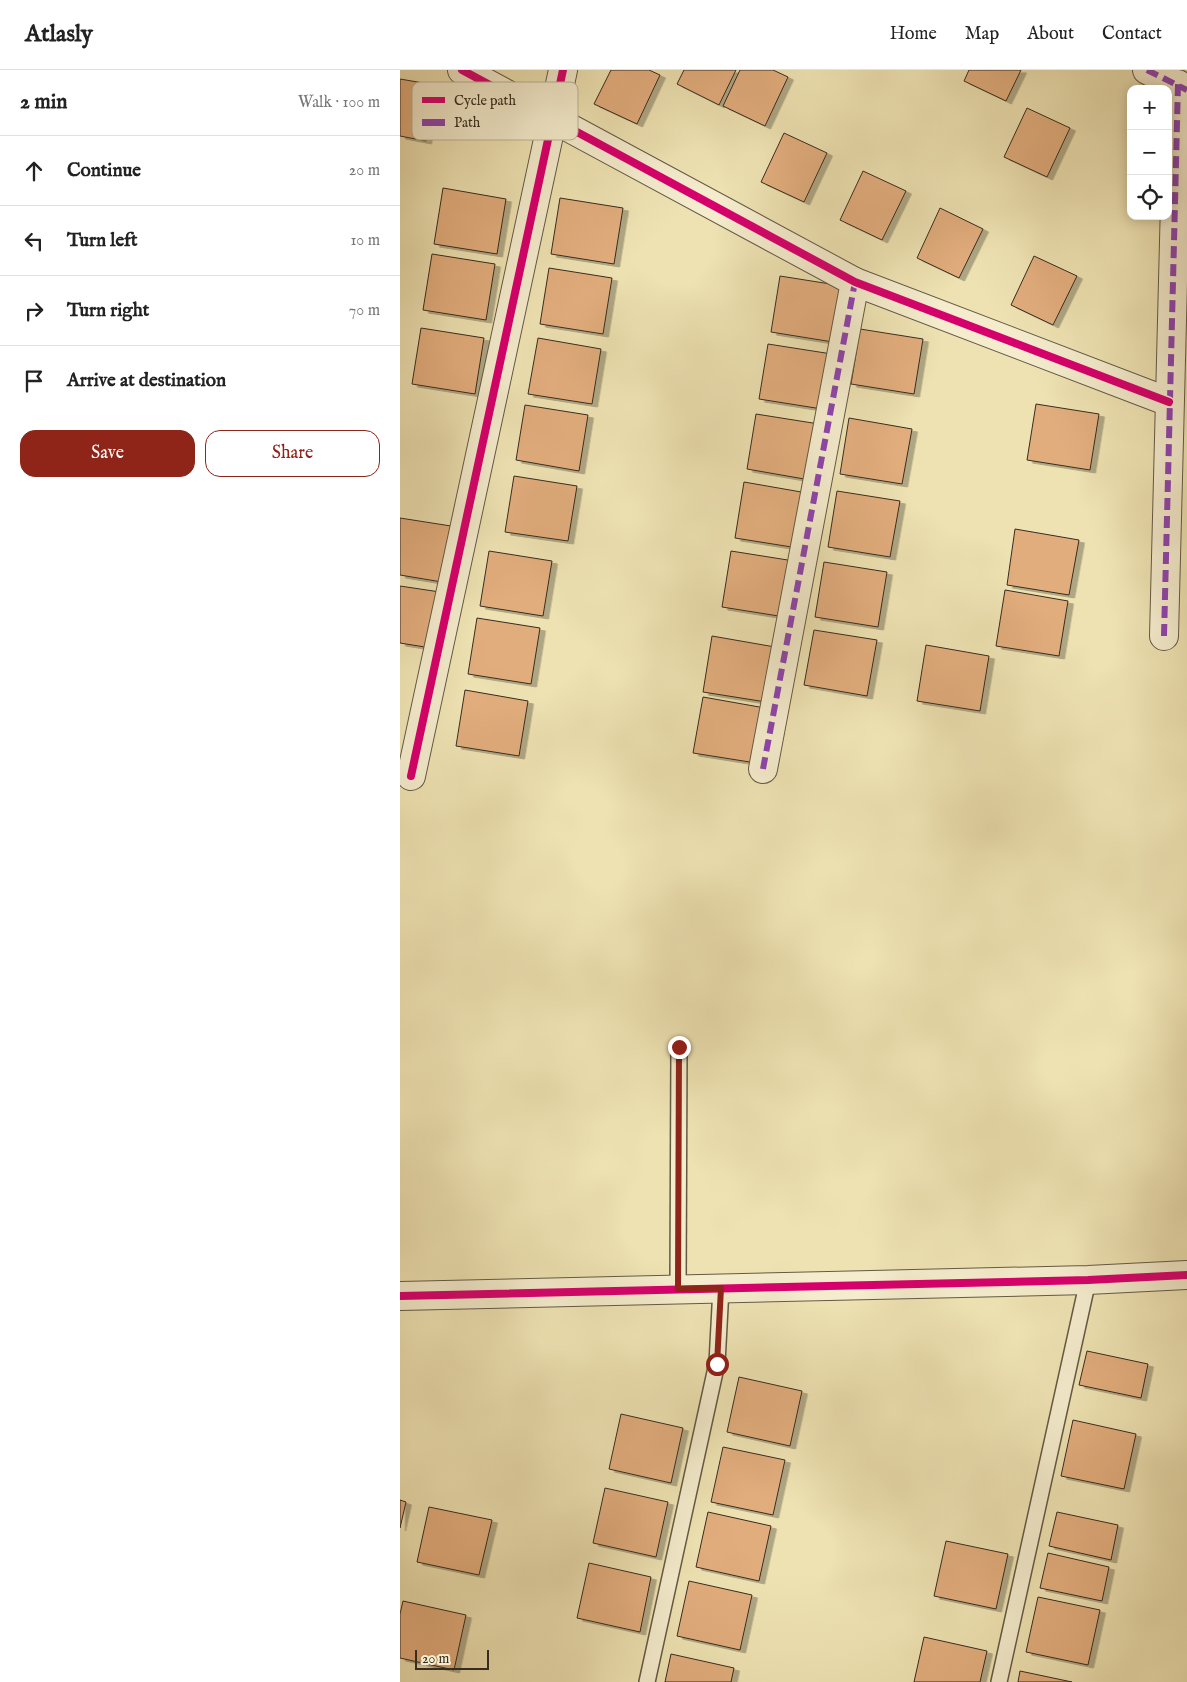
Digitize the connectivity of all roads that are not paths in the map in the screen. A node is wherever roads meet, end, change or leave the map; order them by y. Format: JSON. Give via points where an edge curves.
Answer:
{"nodes":[{"id":1,"x":462,"y":70,"type":"edge"},
{"id":2,"x":1148,"y":70,"type":"edge"},
{"id":3,"x":484,"y":82,"type":"edge"},
{"id":4,"x":1183,"y":87,"type":"edge"},
{"id":5,"x":578,"y":133,"type":"edge"},
{"id":6,"x":549,"y":140,"type":"edge"},
{"id":7,"x":855,"y":282,"type":"junction"},
{"id":8,"x":1169,"y":402,"type":"junction"},
{"id":9,"x":1164,"y":636,"type":"dead end"},
{"id":10,"x":763,"y":769,"type":"dead end"},
{"id":11,"x":411,"y":776,"type":"dead end"},
{"id":12,"x":679,"y":1047,"type":"dead end"},
{"id":13,"x":1187,"y":1275,"type":"edge"},
{"id":14,"x":1088,"y":1280,"type":"junction"},
{"id":15,"x":721,"y":1288,"type":"junction"},
{"id":16,"x":678,"y":1289,"type":"junction"},
{"id":17,"x":400,"y":1296,"type":"edge"},
{"id":18,"x":647,"y":1682,"type":"edge"},
{"id":19,"x":998,"y":1682,"type":"edge"}],
"edges":[{"from":1,"to":3,"type":"street"},
{"from":2,"to":4,"type":"street"},
{"from":4,"to":8,"type":"street"},
{"from":5,"to":7,"type":"street"},
{"from":6,"to":11,"type":"street"},
{"from":7,"to":8,"type":"street"},
{"from":7,"to":10,"type":"street"},
{"from":8,"to":9,"type":"street"},
{"from":12,"to":16,"type":"lane"},
{"from":13,"to":14,"type":"street"},
{"from":14,"to":15,"type":"street"},
{"from":14,"to":19,"type":"lane"},
{"from":15,"to":16,"type":"street"},
{"from":15,"to":18,"type":"lane","via":[[717,1364]]},
{"from":16,"to":17,"type":"street"}]}
